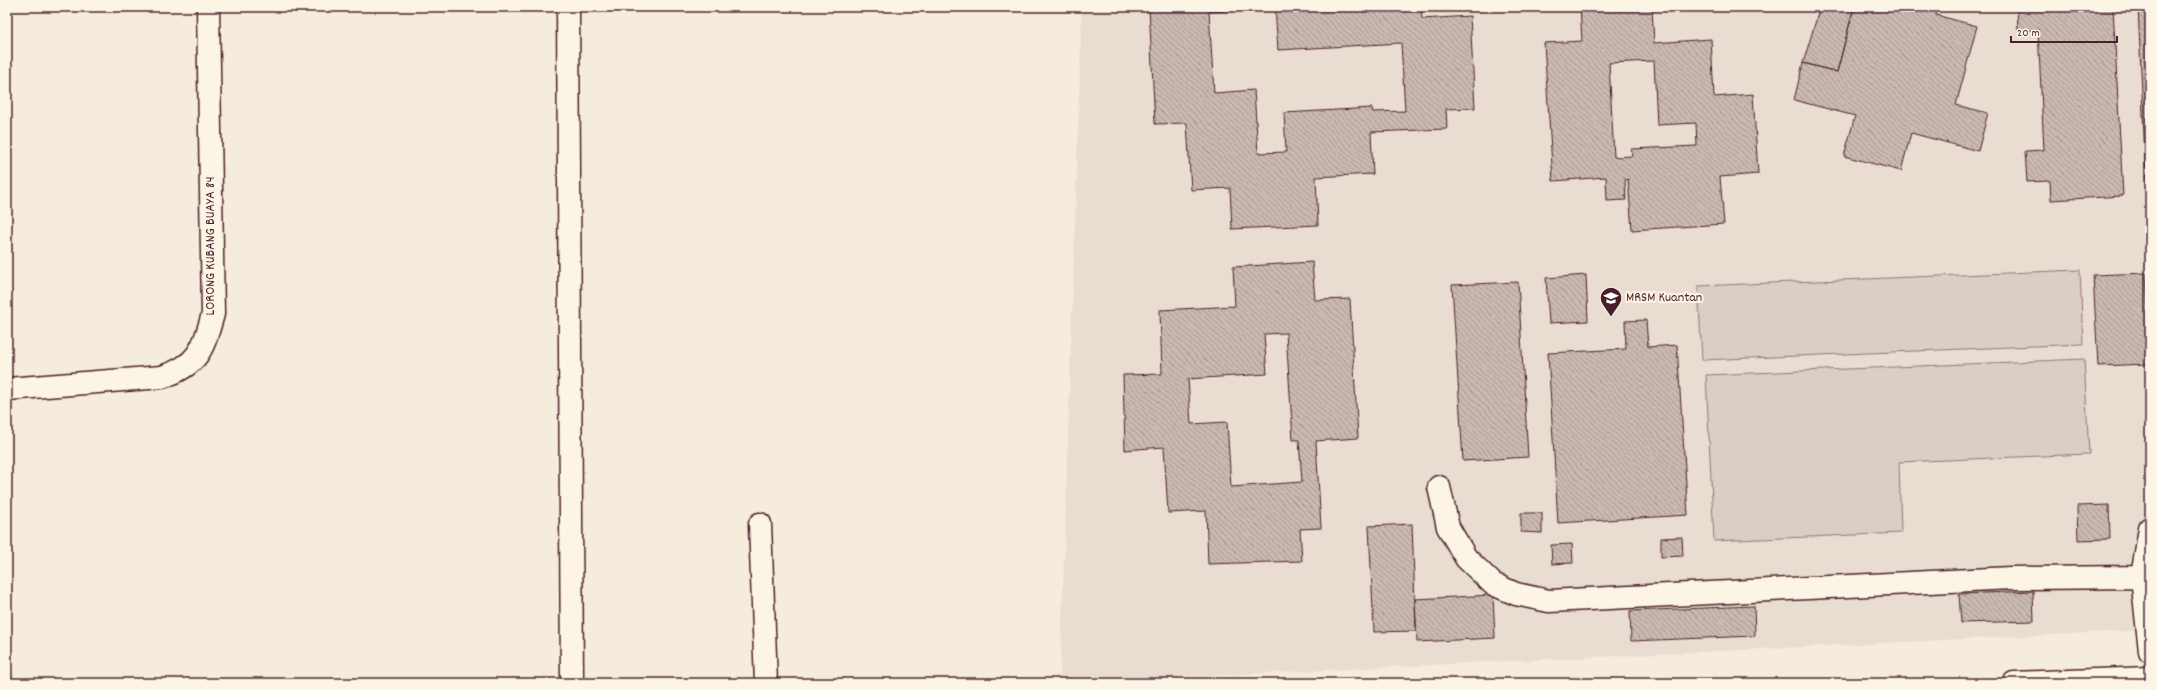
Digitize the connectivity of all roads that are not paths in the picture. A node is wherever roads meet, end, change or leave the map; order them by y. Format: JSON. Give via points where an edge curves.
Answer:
{"nodes":[{"id":1,"x":208,"y":7,"type":"edge"},
{"id":2,"x":568,"y":7,"type":"edge"},
{"id":3,"x":7,"y":389,"type":"edge"},
{"id":4,"x":1439,"y":488,"type":"dead end"},
{"id":5,"x":760,"y":524,"type":"dead end"},
{"id":6,"x":2150,"y":528,"type":"edge"},
{"id":7,"x":2142,"y":577,"type":"junction"},
{"id":8,"x":2150,"y":651,"type":"edge"},
{"id":9,"x":2150,"y":678,"type":"edge"},
{"id":10,"x":572,"y":683,"type":"edge"},
{"id":11,"x":766,"y":683,"type":"edge"},
{"id":12,"x":2014,"y":683,"type":"edge"}],
"edges":[{"from":1,"to":3,"type":"street","name":"LORONG KUBANG BUAYA 84","via":[[213,314],[207,337],[196,359],[180,371],[162,377]]},
{"from":2,"to":10,"type":"street"},
{"from":4,"to":7,"type":"street","via":[[1448,527],[1466,558],[1493,584],[1516,594],[1549,601],[2011,578]]},
{"from":5,"to":11,"type":"street"},
{"from":6,"to":7,"type":"street"},
{"from":7,"to":8,"type":"street"},
{"from":9,"to":12,"type":"street"}]}
